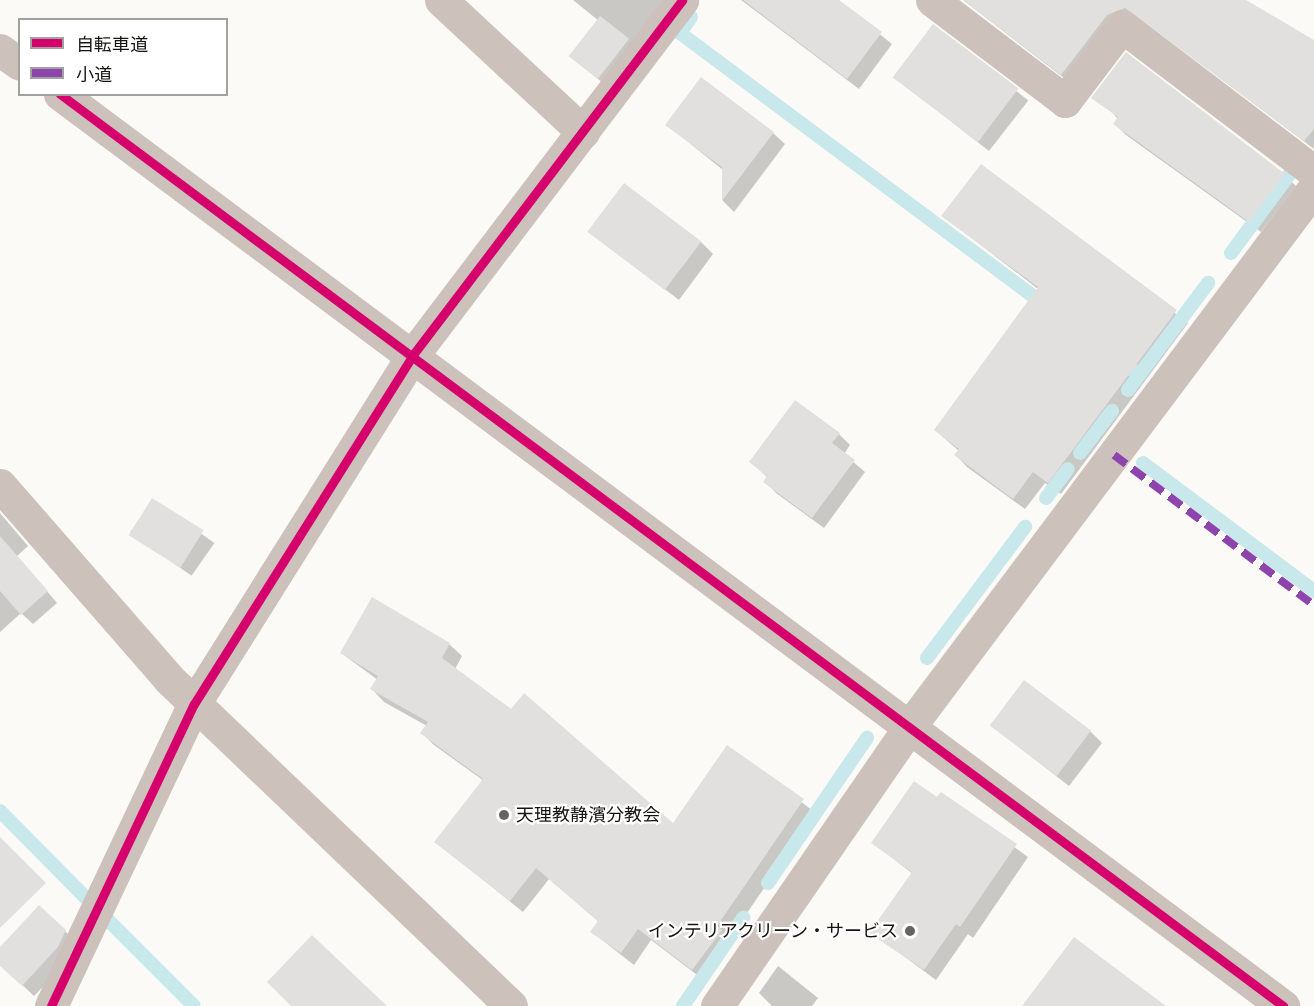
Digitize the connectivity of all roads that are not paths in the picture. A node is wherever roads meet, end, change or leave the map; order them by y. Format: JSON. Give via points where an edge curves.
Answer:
{"nodes":[{"id":1,"x":441,"y":0,"type":"edge"},
{"id":2,"x":682,"y":0,"type":"edge"},
{"id":3,"x":932,"y":0,"type":"edge"},
{"id":4,"x":0,"y":50,"type":"edge"},
{"id":5,"x":18,"y":63,"type":"edge"},
{"id":6,"x":63,"y":96,"type":"edge"},
{"id":7,"x":582,"y":132,"type":"junction"},
{"id":8,"x":1314,"y":172,"type":"edge"},
{"id":9,"x":1314,"y":188,"type":"edge"},
{"id":10,"x":412,"y":356,"type":"junction"},
{"id":11,"x":0,"y":485,"type":"edge"},
{"id":12,"x":194,"y":704,"type":"junction"},
{"id":13,"x":910,"y":726,"type":"junction"},
{"id":14,"x":1261,"y":1000,"type":"edge"},
{"id":15,"x":51,"y":1006,"type":"edge"},
{"id":16,"x":511,"y":1006,"type":"edge"},
{"id":17,"x":717,"y":1006,"type":"edge"}],
"edges":[{"from":1,"to":7,"type":"street"},
{"from":2,"to":7,"type":"street"},
{"from":3,"to":8,"type":"street","via":[[1065,101],[1122,26]]},
{"from":4,"to":5,"type":"street"},
{"from":6,"to":10,"type":"street"},
{"from":7,"to":10,"type":"street"},
{"from":9,"to":13,"type":"street"},
{"from":10,"to":12,"type":"street"},
{"from":10,"to":13,"type":"street"},
{"from":11,"to":12,"type":"street"},
{"from":12,"to":15,"type":"street"},
{"from":12,"to":16,"type":"street"},
{"from":13,"to":14,"type":"street"},
{"from":13,"to":17,"type":"street"}]}
